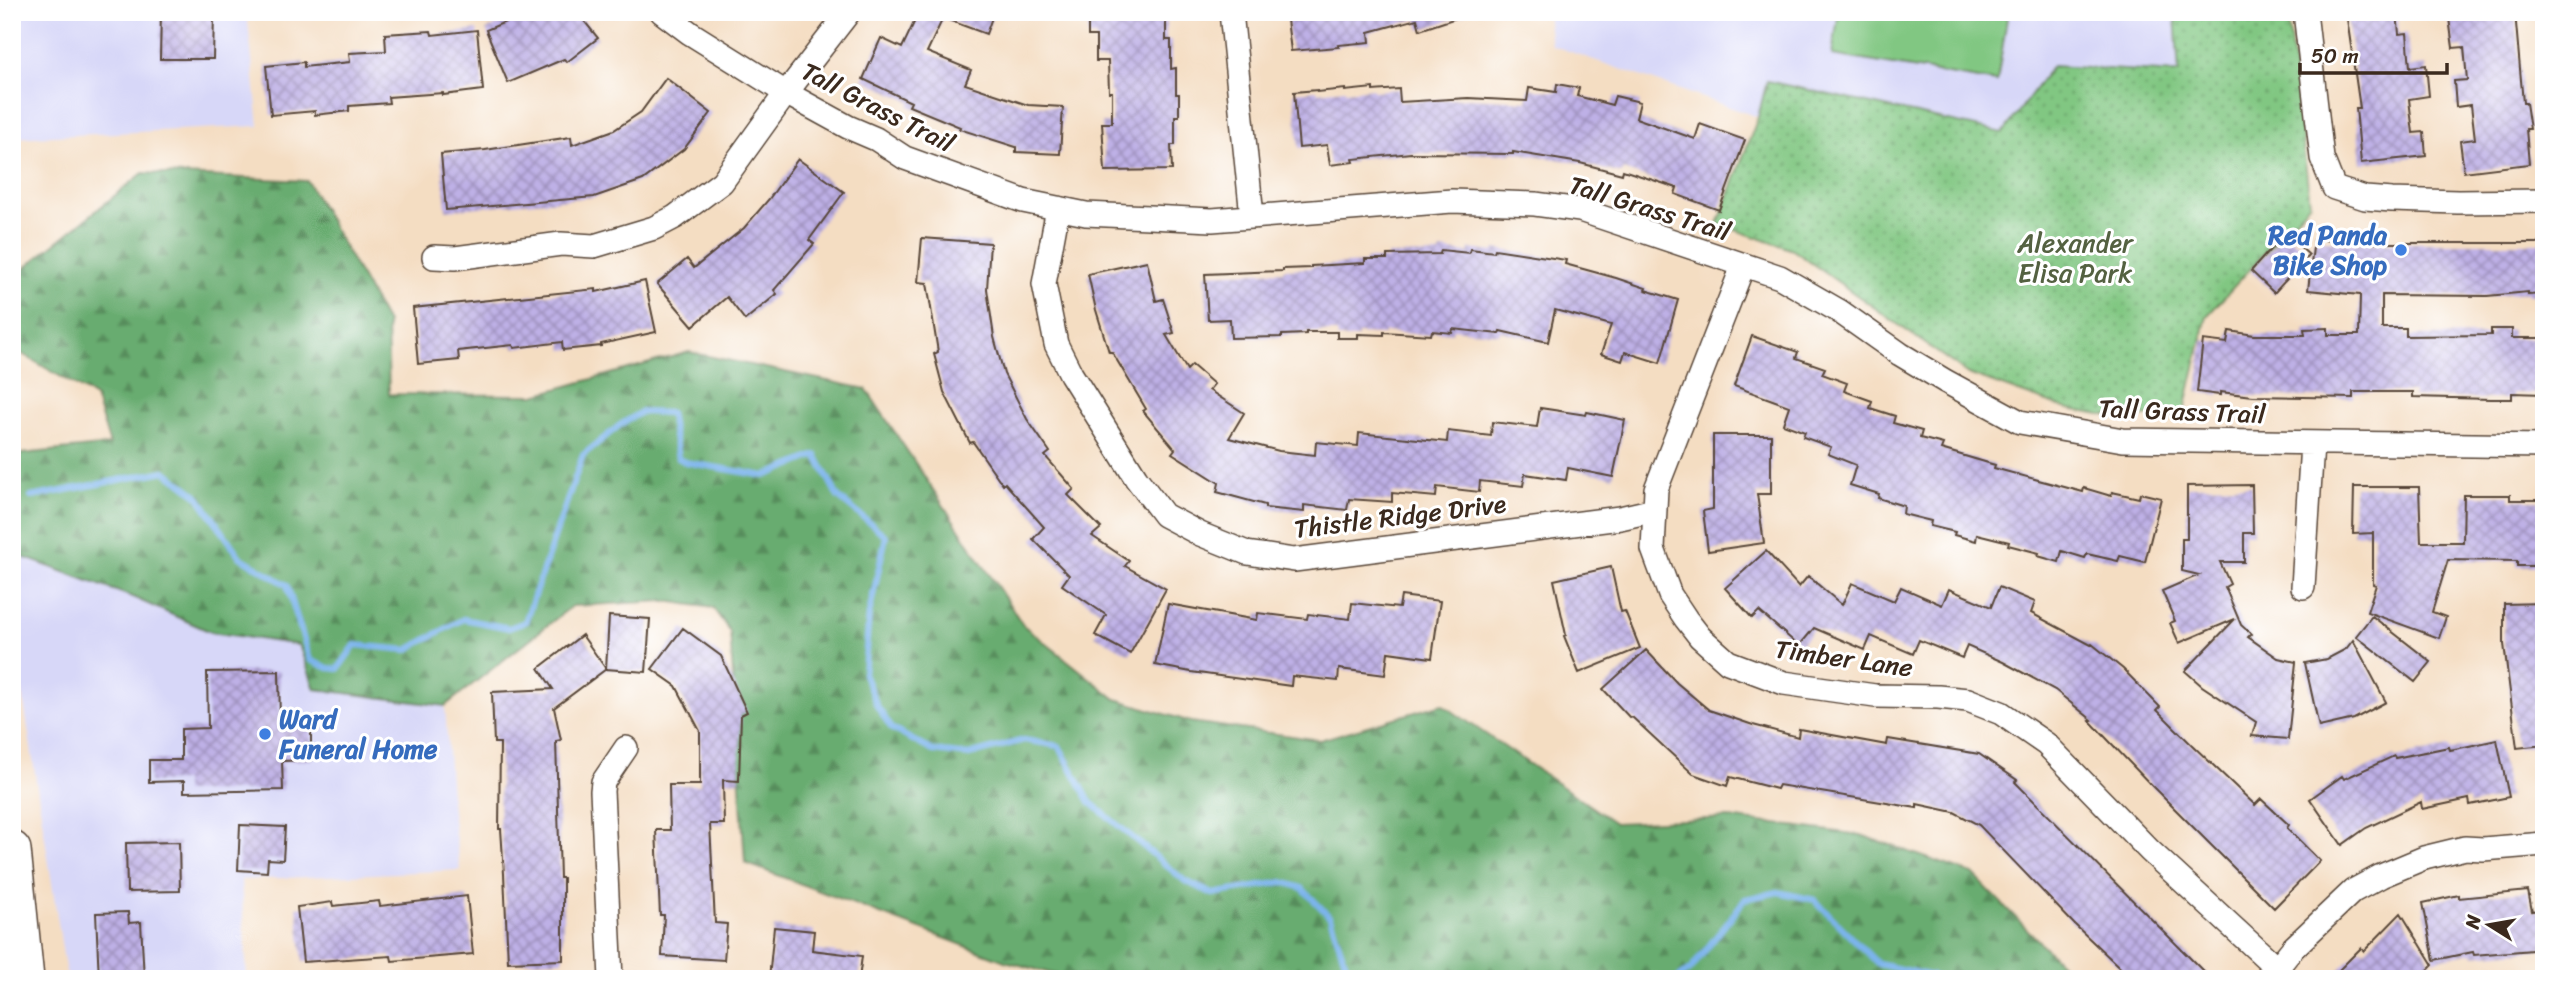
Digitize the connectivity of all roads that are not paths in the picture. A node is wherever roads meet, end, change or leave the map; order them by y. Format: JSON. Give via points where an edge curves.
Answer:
{"nodes":[{"id":1,"x":662,"y":12,"type":"edge"},
{"id":2,"x":849,"y":12,"type":"edge"},
{"id":3,"x":1231,"y":12,"type":"edge"},
{"id":4,"x":2305,"y":12,"type":"edge"},
{"id":5,"x":786,"y":93,"type":"junction"},
{"id":6,"x":2544,"y":201,"type":"edge"},
{"id":7,"x":1058,"y":208,"type":"junction"},
{"id":8,"x":1252,"y":216,"type":"junction"},
{"id":9,"x":434,"y":257,"type":"dead end"},
{"id":10,"x":1743,"y":266,"type":"junction"},
{"id":11,"x":2312,"y":444,"type":"junction"},
{"id":12,"x":2544,"y":446,"type":"edge"},
{"id":13,"x":1655,"y":510,"type":"junction"},
{"id":14,"x":2303,"y":587,"type":"dead end"},
{"id":15,"x":626,"y":748,"type":"dead end"},
{"id":16,"x":2544,"y":844,"type":"edge"},
{"id":17,"x":12,"y":850,"type":"edge"},
{"id":18,"x":2281,"y":974,"type":"edge"},
{"id":19,"x":25,"y":979,"type":"edge"},
{"id":20,"x":611,"y":979,"type":"edge"}],
"edges":[{"from":1,"to":5,"type":"street","name":"Tall Grass Trail"},
{"from":2,"to":5,"type":"street"},
{"from":3,"to":8,"type":"street"},
{"from":4,"to":6,"type":"street","via":[[2322,158],[2334,188],[2365,198],[2392,200]]},
{"from":5,"to":7,"type":"street","name":"Tall Grass Trail","via":[[905,158],[992,191]]},
{"from":5,"to":9,"type":"street","via":[[722,182],[654,228],[594,246],[561,244]]},
{"from":7,"to":8,"type":"street","name":"Tall Grass Trail","via":[[1110,216],[1212,220]]},
{"from":7,"to":13,"type":"street","name":"Thistle Ridge Drive","via":[[1044,284],[1056,344],[1136,478],[1164,515],[1200,534],[1247,554],[1294,561]]},
{"from":8,"to":10,"type":"street","name":"Tall Grass Trail","via":[[1452,201],[1535,204],[1580,210]]},
{"from":10,"to":11,"type":"street","name":"Tall Grass Trail","via":[[1810,292],[1899,354],[2020,422],[2123,440]]},
{"from":10,"to":13,"type":"street","name":"Timber Lane","via":[[1665,464]]},
{"from":11,"to":12,"type":"street","name":"Tall Grass Trail"},
{"from":11,"to":14,"type":"street"},
{"from":13,"to":18,"type":"street","name":"Timber Lane","via":[[1653,549],[1670,595],[1700,638],[1728,662],[1784,683],[1875,696],[1968,700],[2001,713],[2046,744],[2150,851]]},
{"from":15,"to":20,"type":"street","via":[[601,791]]},
{"from":16,"to":18,"type":"street","via":[[2454,850],[2381,876],[2353,891],[2293,948]]},
{"from":17,"to":19,"type":"main road"}]}
